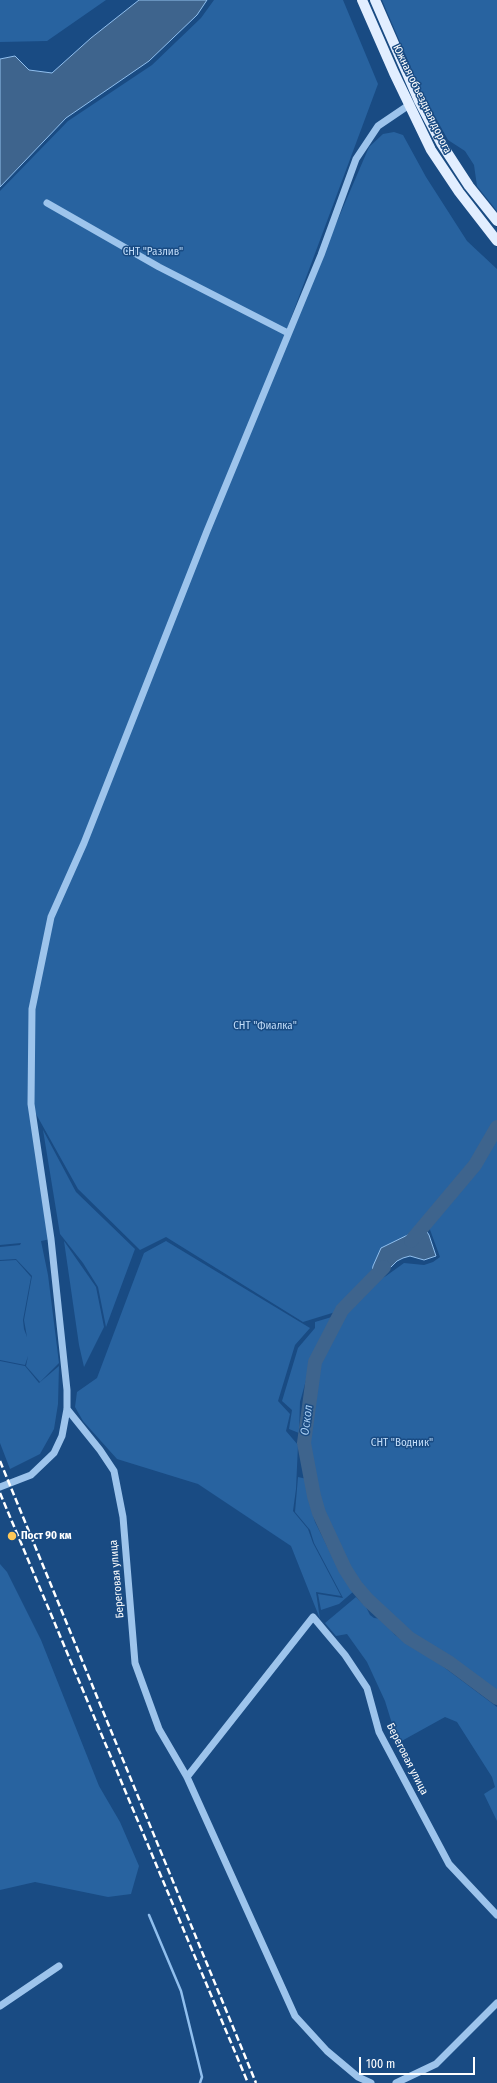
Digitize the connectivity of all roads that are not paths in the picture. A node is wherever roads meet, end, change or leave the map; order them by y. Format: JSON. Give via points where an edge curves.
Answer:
{"nodes":[{"id":1,"x":362,"y":0,"type":"edge"},
{"id":2,"x":375,"y":0,"type":"edge"},
{"id":3,"x":419,"y":101,"type":"junction"},
{"id":4,"x":409,"y":105,"type":"junction"},
{"id":5,"x":425,"y":111,"type":"junction"},
{"id":6,"x":414,"y":116,"type":"junction"},
{"id":7,"x":47,"y":203,"type":"dead end"},
{"id":8,"x":497,"y":221,"type":"edge"},
{"id":9,"x":497,"y":241,"type":"edge"},
{"id":10,"x":288,"y":334,"type":"junction"},
{"id":11,"x":67,"y":1409,"type":"junction"},
{"id":12,"x":0,"y":1487,"type":"edge"},
{"id":13,"x":187,"y":1777,"type":"junction"},
{"id":14,"x":497,"y":1915,"type":"edge"},
{"id":15,"x":59,"y":1966,"type":"dead end"},
{"id":16,"x":497,"y":2003,"type":"edge"},
{"id":17,"x":0,"y":2006,"type":"edge"},
{"id":18,"x":371,"y":2083,"type":"edge"},
{"id":19,"x":396,"y":2083,"type":"edge"}],
"edges":[{"from":1,"to":4,"type":"main road","name":"Южная объездная дорога"},
{"from":2,"to":3,"type":"main road","name":"Южная объездная дорога"},
{"from":3,"to":4,"type":"main road"},
{"from":3,"to":5,"type":"main road","name":"Южная объездная дорога"},
{"from":4,"to":6,"type":"main road","name":"Южная объездная дорога"},
{"from":4,"to":10,"type":"street","via":[[378,126],[356,159],[321,255]]},
{"from":5,"to":6,"type":"main road"},
{"from":5,"to":8,"type":"main road","name":"Южная объездная дорога","via":[[441,143],[469,186]]},
{"from":6,"to":9,"type":"main road","name":"Южная объездная дорога","via":[[431,150]]},
{"from":7,"to":10,"type":"street","via":[[166,271]]},
{"from":10,"to":11,"type":"street","via":[[84,843],[51,917],[38,972],[32,1009],[30,1104],[51,1239]]},
{"from":11,"to":12,"type":"street","via":[[62,1436],[54,1453],[31,1475]]},
{"from":11,"to":13,"type":"street","name":"Береговая улица","via":[[114,1471],[123,1517],[135,1662],[159,1729]]},
{"from":13,"to":14,"type":"street","name":"Береговая улица","via":[[313,1617],[345,1655],[367,1688],[379,1732],[449,1864]]},
{"from":13,"to":18,"type":"street","name":"Береговая улица","via":[[295,2016],[327,2051],[358,2077]]},
{"from":15,"to":17,"type":"street"},
{"from":16,"to":19,"type":"street","via":[[436,2064]]}]}
